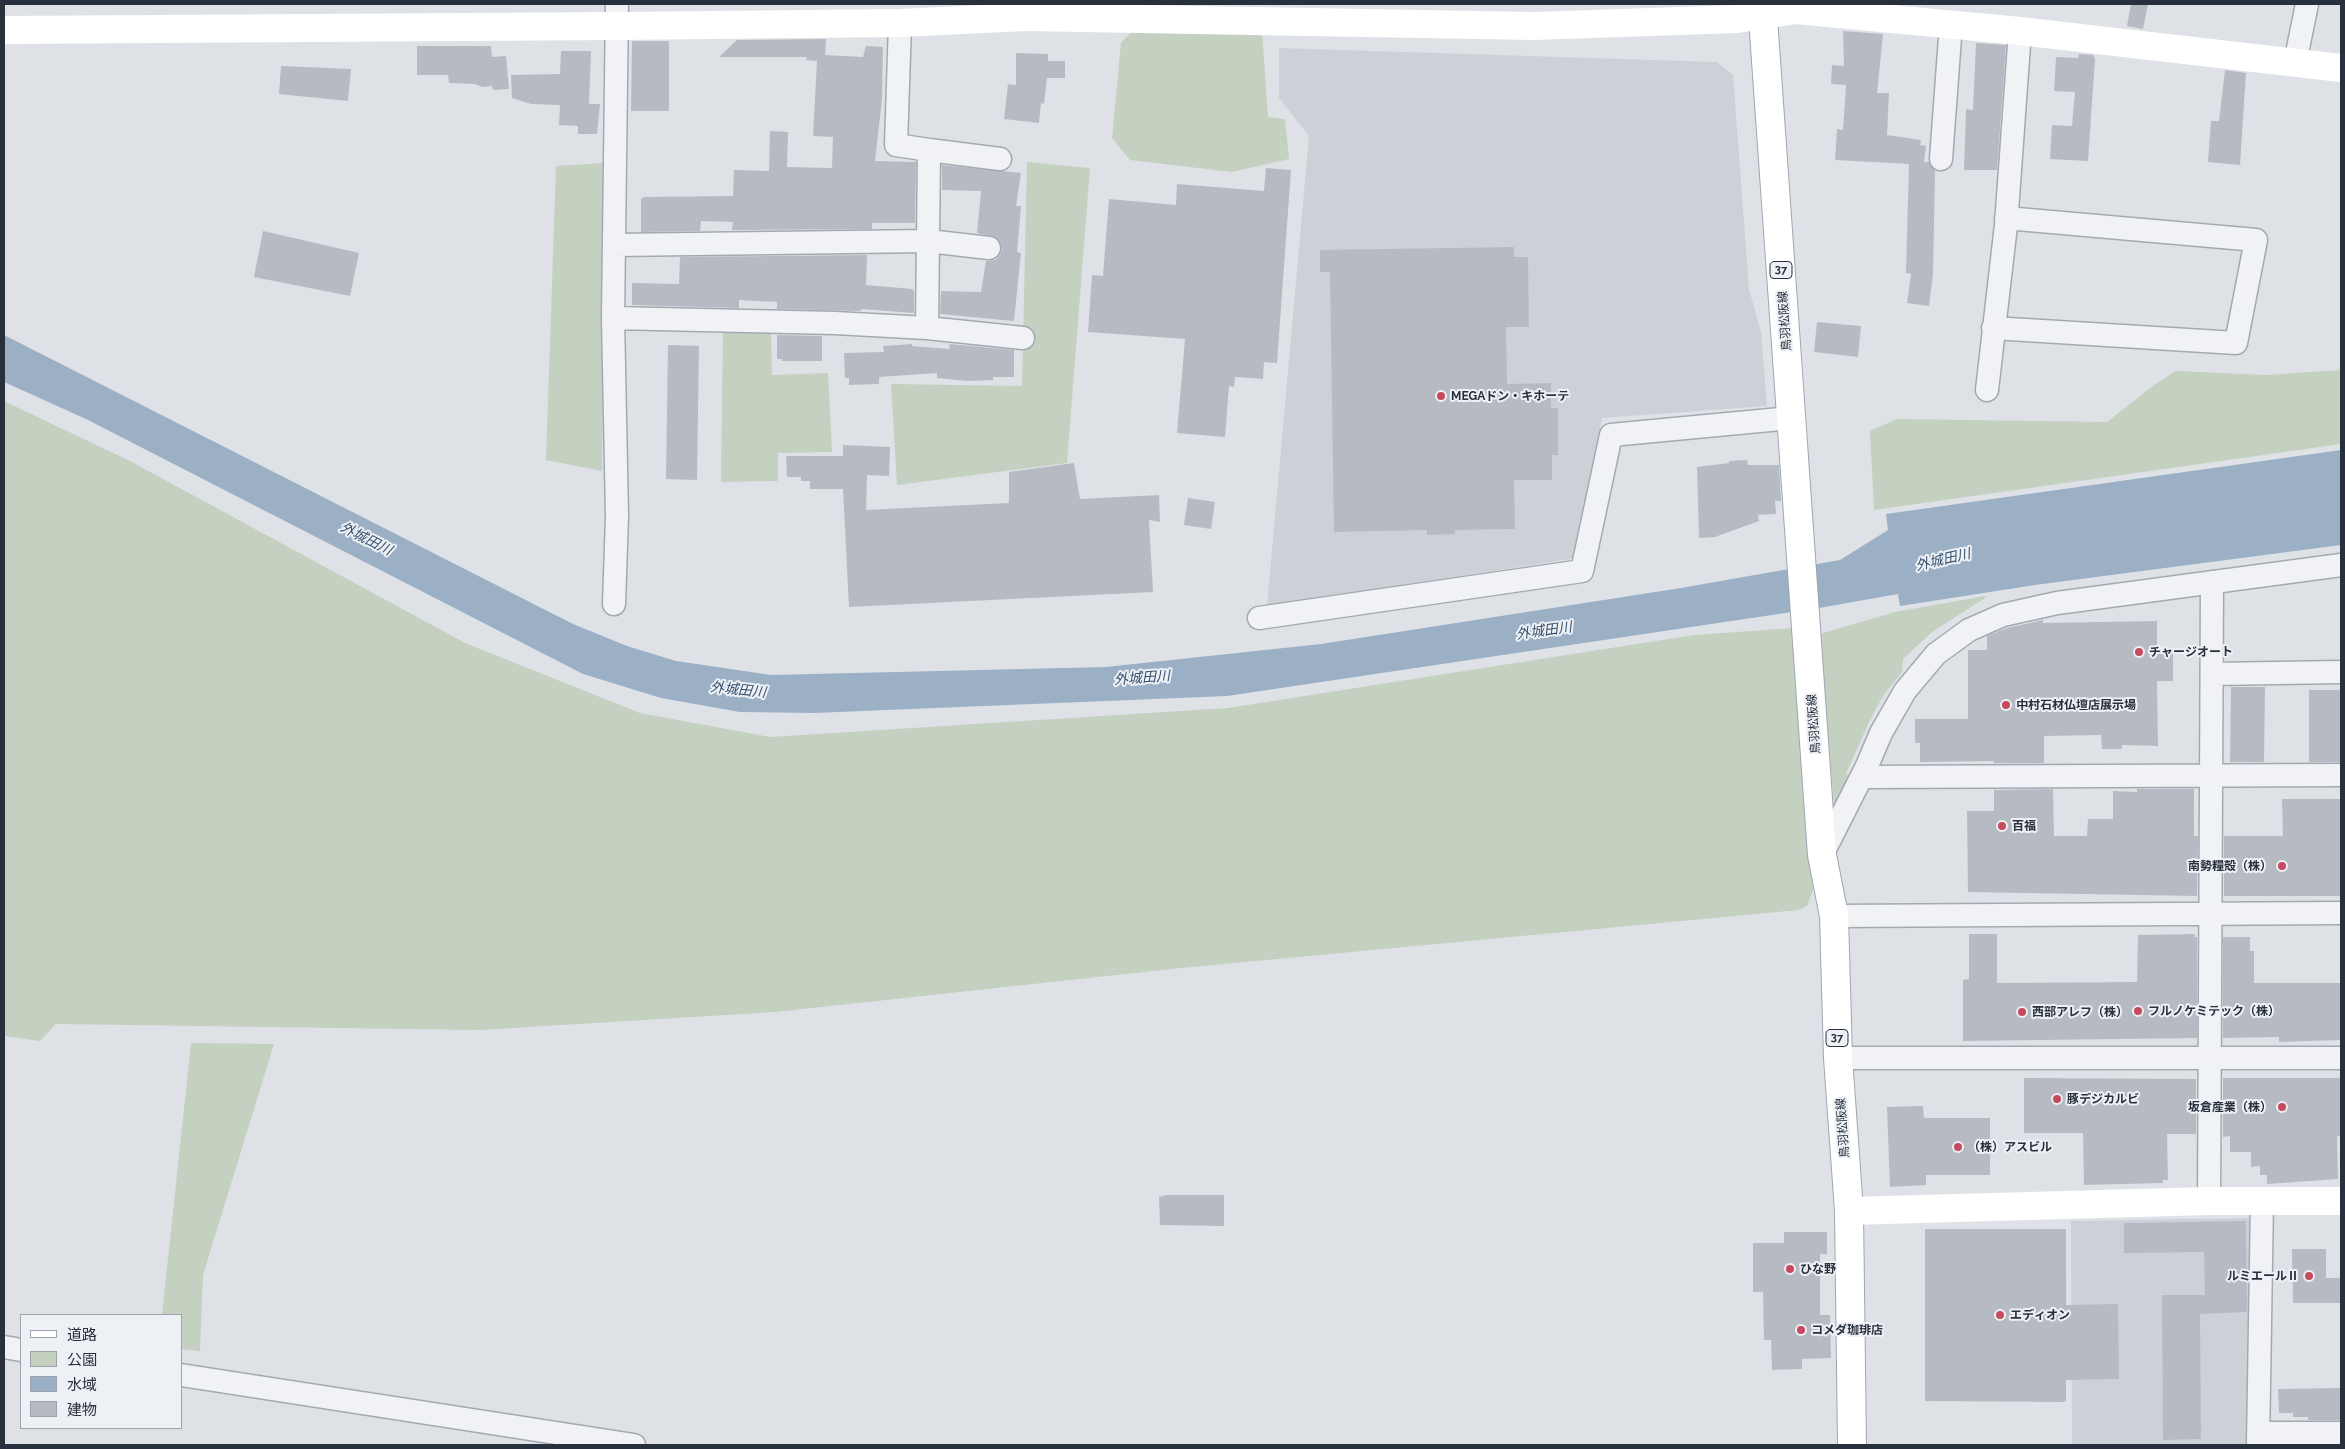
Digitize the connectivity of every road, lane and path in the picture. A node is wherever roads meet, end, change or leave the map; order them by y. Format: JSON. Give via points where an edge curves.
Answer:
{"nodes":[{"id":1,"x":2307,"y":4,"type":"edge"},
{"id":2,"x":1763,"y":9,"type":"edge"},
{"id":3,"x":617,"y":15,"type":"edge"},
{"id":4,"x":900,"y":23,"type":"junction"},
{"id":5,"x":1951,"y":24,"type":"junction"},
{"id":6,"x":4,"y":30,"type":"edge"},
{"id":7,"x":2020,"y":31,"type":"junction"},
{"id":8,"x":2295,"y":62,"type":"junction"},
{"id":9,"x":2341,"y":68,"type":"edge"},
{"id":10,"x":929,"y":150,"type":"junction"},
{"id":11,"x":1000,"y":159,"type":"dead end"},
{"id":12,"x":1942,"y":159,"type":"dead end"},
{"id":13,"x":2006,"y":218,"type":"junction"},
{"id":14,"x":928,"y":240,"type":"junction"},
{"id":15,"x":614,"y":244,"type":"junction"},
{"id":16,"x":989,"y":248,"type":"dead end"},
{"id":17,"x":614,"y":318,"type":"junction"},
{"id":18,"x":927,"y":328,"type":"junction"},
{"id":19,"x":1993,"y":328,"type":"junction"},
{"id":20,"x":1023,"y":338,"type":"dead end"},
{"id":21,"x":1987,"y":390,"type":"dead end"},
{"id":22,"x":1791,"y":418,"type":"junction"},
{"id":23,"x":2341,"y":565,"type":"edge"},
{"id":24,"x":2212,"y":582,"type":"junction"},
{"id":25,"x":614,"y":604,"type":"dead end"},
{"id":26,"x":1259,"y":618,"type":"dead end"},
{"id":27,"x":2341,"y":672,"type":"edge"},
{"id":28,"x":2212,"y":674,"type":"junction"},
{"id":29,"x":2341,"y":775,"type":"edge"},
{"id":30,"x":1862,"y":776,"type":"junction"},
{"id":31,"x":2211,"y":776,"type":"junction"},
{"id":32,"x":1822,"y":854,"type":"junction"},
{"id":33,"x":2341,"y":913,"type":"edge"},
{"id":34,"x":2209,"y":914,"type":"junction"},
{"id":35,"x":1834,"y":916,"type":"junction"},
{"id":36,"x":1838,"y":1058,"type":"junction"},
{"id":37,"x":2209,"y":1058,"type":"junction"},
{"id":38,"x":2341,"y":1058,"type":"edge"},
{"id":39,"x":2262,"y":1201,"type":"junction"},
{"id":40,"x":2341,"y":1201,"type":"edge"},
{"id":41,"x":2209,"y":1202,"type":"junction"},
{"id":42,"x":1849,"y":1211,"type":"junction"},
{"id":43,"x":4,"y":1347,"type":"edge"},
{"id":44,"x":20,"y":1350,"type":"edge"},
{"id":45,"x":182,"y":1375,"type":"edge"},
{"id":46,"x":2341,"y":1433,"type":"edge"},
{"id":47,"x":2258,"y":1439,"type":"edge"},
{"id":48,"x":634,"y":1445,"type":"edge"},
{"id":49,"x":1852,"y":1445,"type":"edge"}],
"edges":[{"from":1,"to":8,"type":"street"},
{"from":2,"to":4,"type":"street","via":[[1737,19],[1534,26],[1026,17]]},
{"from":2,"to":5,"type":"street"},
{"from":2,"to":22,"type":"street","name":"鳥羽松阪線","number":"37"},
{"from":3,"to":4,"type":"street"},
{"from":3,"to":6,"type":"street"},
{"from":3,"to":15,"type":"street"},
{"from":4,"to":10,"type":"street","via":[[896,145]]},
{"from":5,"to":7,"type":"street"},
{"from":5,"to":12,"type":"street"},
{"from":7,"to":8,"type":"street"},
{"from":7,"to":13,"type":"street"},
{"from":8,"to":9,"type":"street"},
{"from":10,"to":11,"type":"street"},
{"from":10,"to":14,"type":"street"},
{"from":13,"to":19,"type":"street"},
{"from":13,"to":19,"type":"street","via":[[2256,240],[2236,343]]},
{"from":14,"to":15,"type":"street"},
{"from":14,"to":16,"type":"street"},
{"from":14,"to":18,"type":"street"},
{"from":15,"to":17,"type":"street"},
{"from":17,"to":18,"type":"street"},
{"from":17,"to":25,"type":"street","via":[[617,516]]},
{"from":18,"to":20,"type":"street"},
{"from":19,"to":21,"type":"street"},
{"from":22,"to":26,"type":"street","via":[[1611,434],[1582,571]]},
{"from":22,"to":32,"type":"street","name":"鳥羽松阪線","number":"37"},
{"from":23,"to":24,"type":"street"},
{"from":24,"to":28,"type":"street"},
{"from":24,"to":30,"type":"street","via":[[2057,603],[2003,615],[1968,630],[1936,654],[1904,691]]},
{"from":27,"to":28,"type":"street"},
{"from":28,"to":31,"type":"street"},
{"from":29,"to":31,"type":"street"},
{"from":30,"to":31,"type":"street"},
{"from":30,"to":32,"type":"street"},
{"from":31,"to":34,"type":"street"},
{"from":32,"to":35,"type":"street","name":"鳥羽松阪線","number":"37"},
{"from":33,"to":34,"type":"street"},
{"from":34,"to":35,"type":"street"},
{"from":34,"to":37,"type":"street"},
{"from":35,"to":36,"type":"street","name":"鳥羽松阪線","number":"37"},
{"from":36,"to":37,"type":"street"},
{"from":36,"to":42,"type":"street","name":"鳥羽松阪線","number":"37"},
{"from":37,"to":38,"type":"street"},
{"from":37,"to":41,"type":"street"},
{"from":39,"to":40,"type":"street"},
{"from":39,"to":41,"type":"street"},
{"from":39,"to":47,"type":"street"},
{"from":41,"to":42,"type":"street"},
{"from":42,"to":49,"type":"street","name":"鳥羽松阪線","number":"37"},
{"from":43,"to":44,"type":"street"},
{"from":45,"to":48,"type":"street"},
{"from":46,"to":47,"type":"street"}]}
